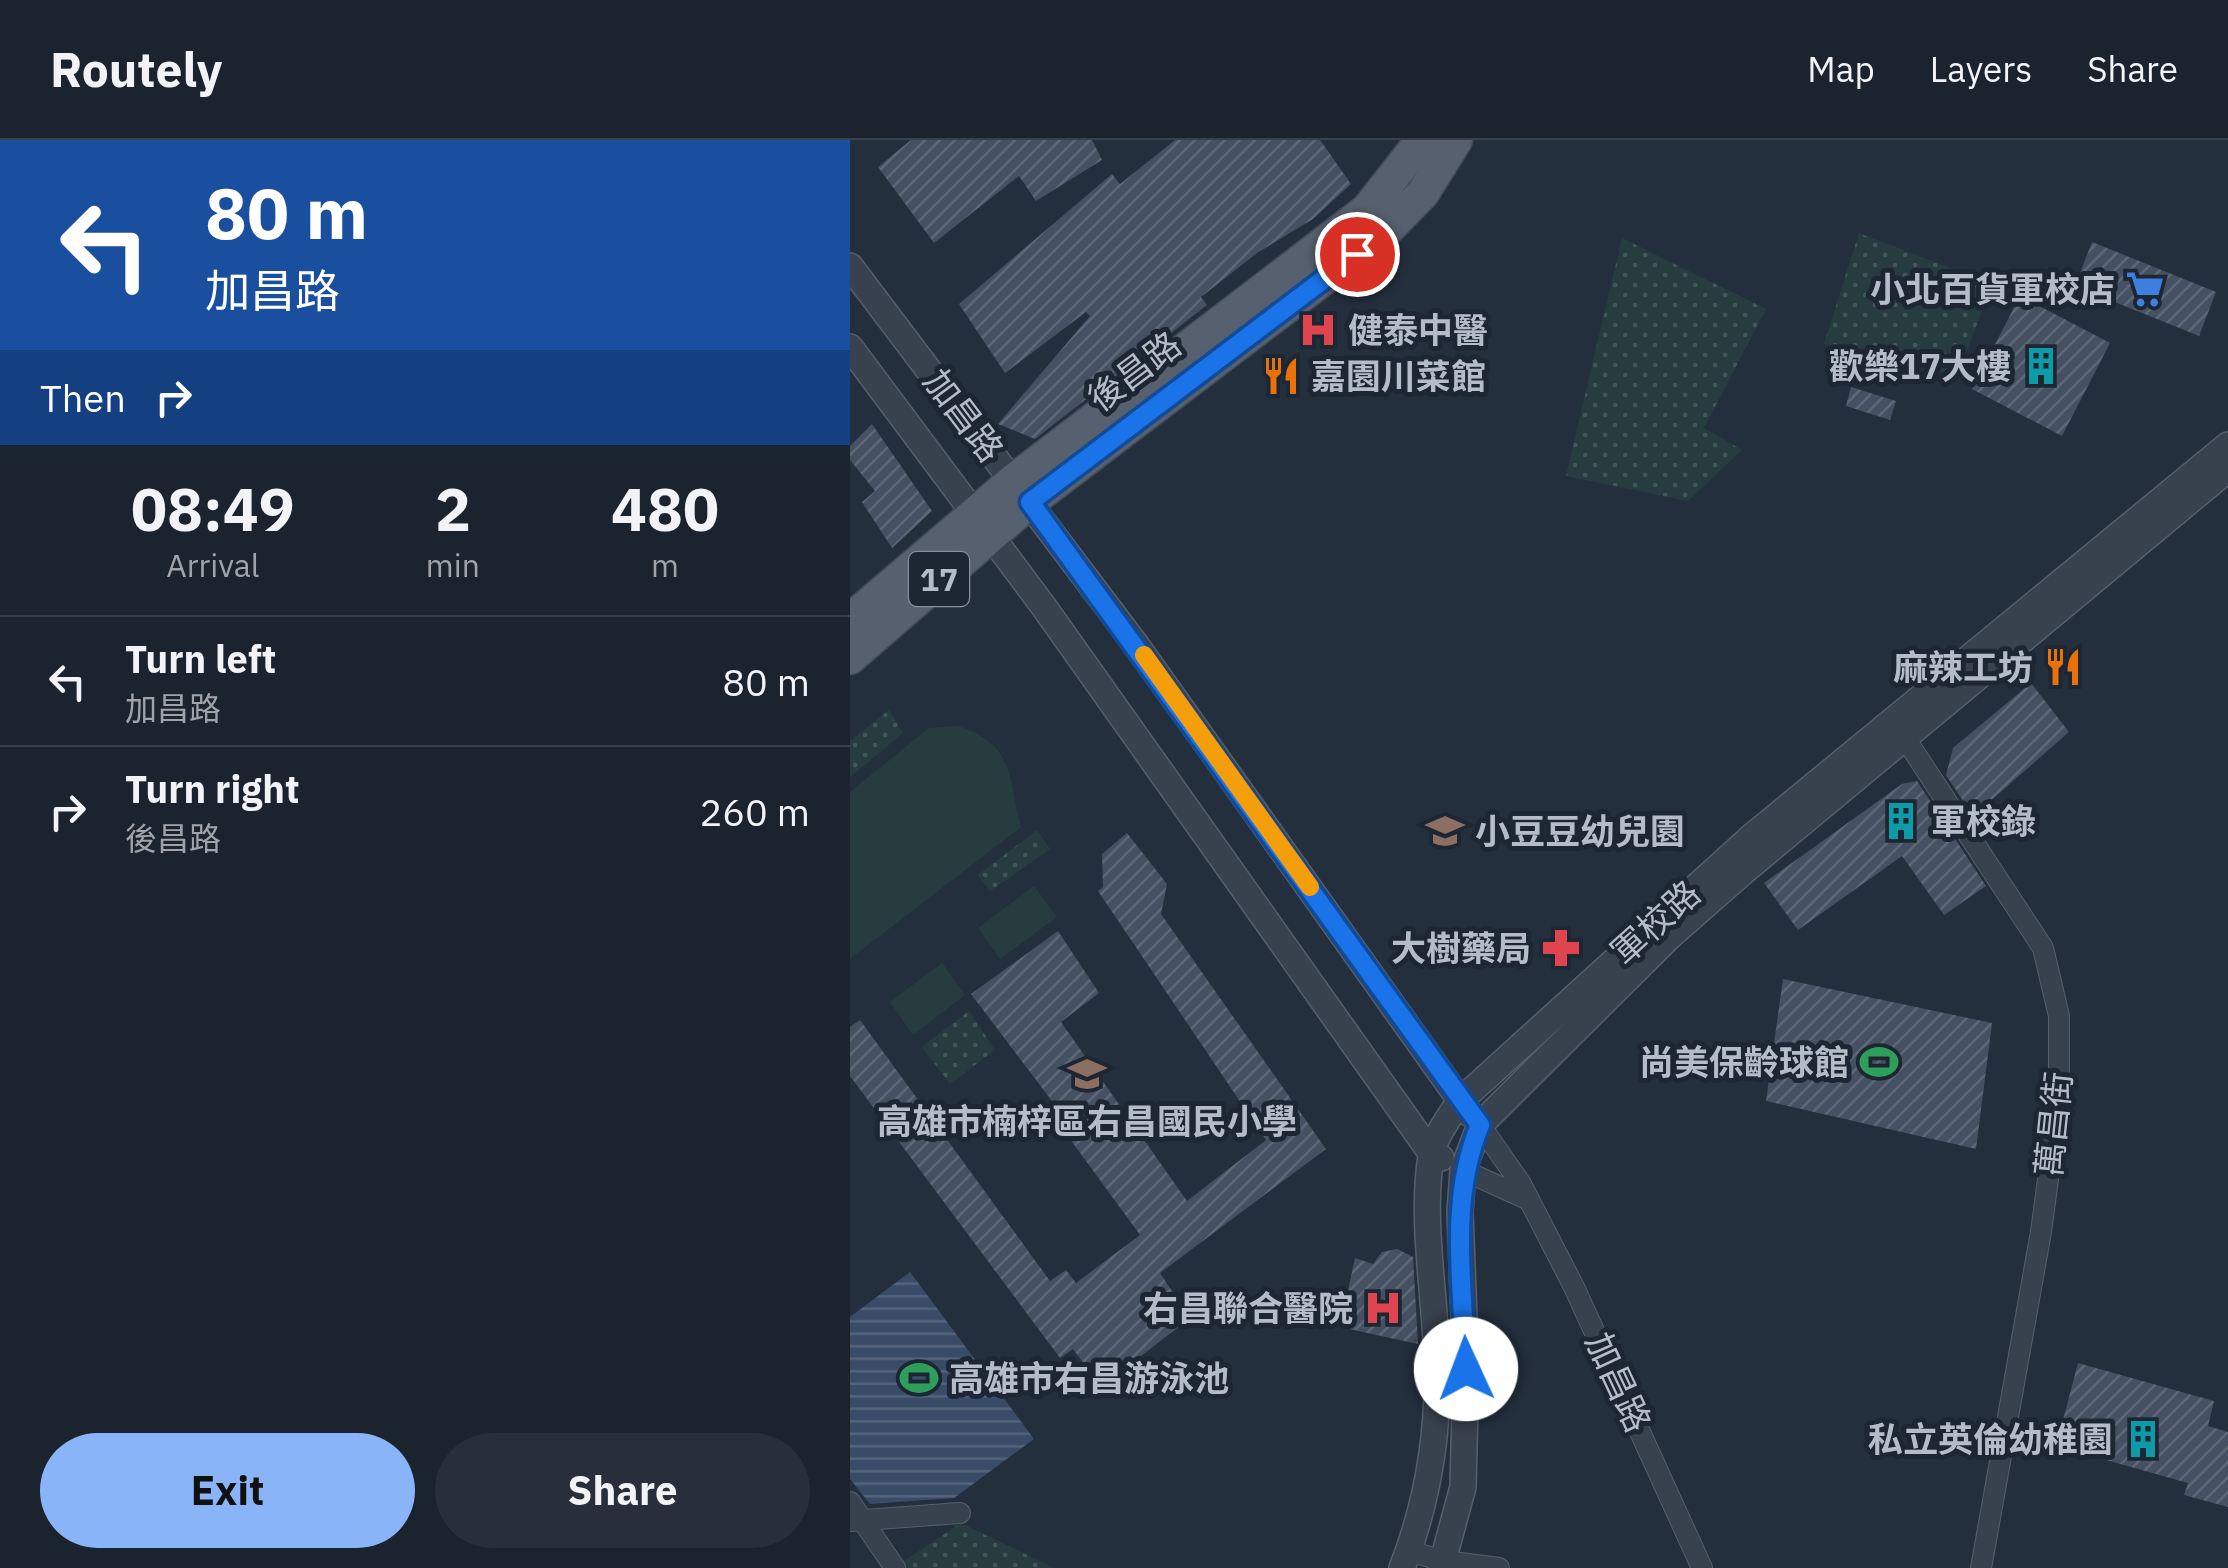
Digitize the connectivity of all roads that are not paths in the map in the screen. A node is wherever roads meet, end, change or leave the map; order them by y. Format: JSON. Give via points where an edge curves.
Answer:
{"nodes":[{"id":1,"x":1422,"y":140,"type":"edge"},
{"id":2,"x":1456,"y":140,"type":"edge"},
{"id":3,"x":850,"y":266,"type":"edge"},
{"id":4,"x":850,"y":347,"type":"edge"},
{"id":5,"x":2228,"y":445,"type":"edge"},
{"id":6,"x":2228,"y":469,"type":"edge"},
{"id":7,"x":1022,"y":491,"type":"junction"},
{"id":8,"x":982,"y":523,"type":"junction"},
{"id":9,"x":850,"y":620,"type":"edge"},
{"id":10,"x":850,"y":658,"type":"edge"},
{"id":11,"x":1899,"y":728,"type":"junction"},
{"id":12,"x":1459,"y":1102,"type":"junction"},
{"id":13,"x":1480,"y":1125,"type":"junction"},
{"id":14,"x":1431,"y":1153,"type":"junction"},
{"id":15,"x":1463,"y":1170,"type":"junction"},
{"id":16,"x":1529,"y":1200,"type":"junction"},
{"id":17,"x":850,"y":1502,"type":"edge"},
{"id":18,"x":960,"y":1513,"type":"dead end"},
{"id":19,"x":856,"y":1521,"type":"edge"},
{"id":20,"x":1405,"y":1559,"type":"edge"},
{"id":21,"x":1443,"y":1564,"type":"edge"},
{"id":22,"x":894,"y":1568,"type":"edge"},
{"id":23,"x":1499,"y":1568,"type":"edge"},
{"id":24,"x":1702,"y":1568,"type":"edge"},
{"id":25,"x":1981,"y":1568,"type":"edge"}],
"edges":[{"from":1,"to":7,"type":"main road","name":"後昌路","number":"17","via":[[1366,210]]},
{"from":2,"to":7,"type":"main road","name":"後昌路","number":"17","via":[[1423,193],[1384,233]]},
{"from":3,"to":7,"type":"street","name":"加昌路"},
{"from":4,"to":8,"type":"street","name":"加昌路"},
{"from":5,"to":11,"type":"street","name":"軍校路"},
{"from":6,"to":11,"type":"street","name":"軍校路"},
{"from":7,"to":8,"type":"main road","name":"後昌路","number":"17"},
{"from":7,"to":12,"type":"street","name":"加昌路"},
{"from":8,"to":9,"type":"main road","name":"後昌路","number":"17"},
{"from":8,"to":10,"type":"main road","name":"後昌路","number":"17"},
{"from":8,"to":14,"type":"street","name":"加昌路"},
{"from":11,"to":12,"type":"street","name":"軍校路","via":[[1674,903]]},
{"from":11,"to":13,"type":"street","name":"軍校路","via":[[1668,938]]},
{"from":11,"to":25,"type":"street","name":"萬昌街","via":[[2043,948],[2059,1016],[2058,1096],[2041,1232]]},
{"from":12,"to":13,"type":"street","name":"加昌路"},
{"from":12,"to":14,"type":"street","name":"軍校路"},
{"from":13,"to":15,"type":"street","name":"軍校路"},
{"from":13,"to":16,"type":"street","name":"加昌路"},
{"from":14,"to":15,"type":"street","name":"加昌路"},
{"from":14,"to":20,"type":"street","name":"軍校路","via":[[1434,1446],[1428,1490]]},
{"from":15,"to":16,"type":"street","name":"加昌路"},
{"from":15,"to":21,"type":"street","name":"軍校路","via":[[1466,1442],[1463,1487]]},
{"from":16,"to":24,"type":"street","name":"加昌路"},
{"from":17,"to":19,"type":"street"},
{"from":18,"to":19,"type":"street"},
{"from":19,"to":22,"type":"street"},
{"from":20,"to":21,"type":"street"},
{"from":21,"to":23,"type":"street"}]}
